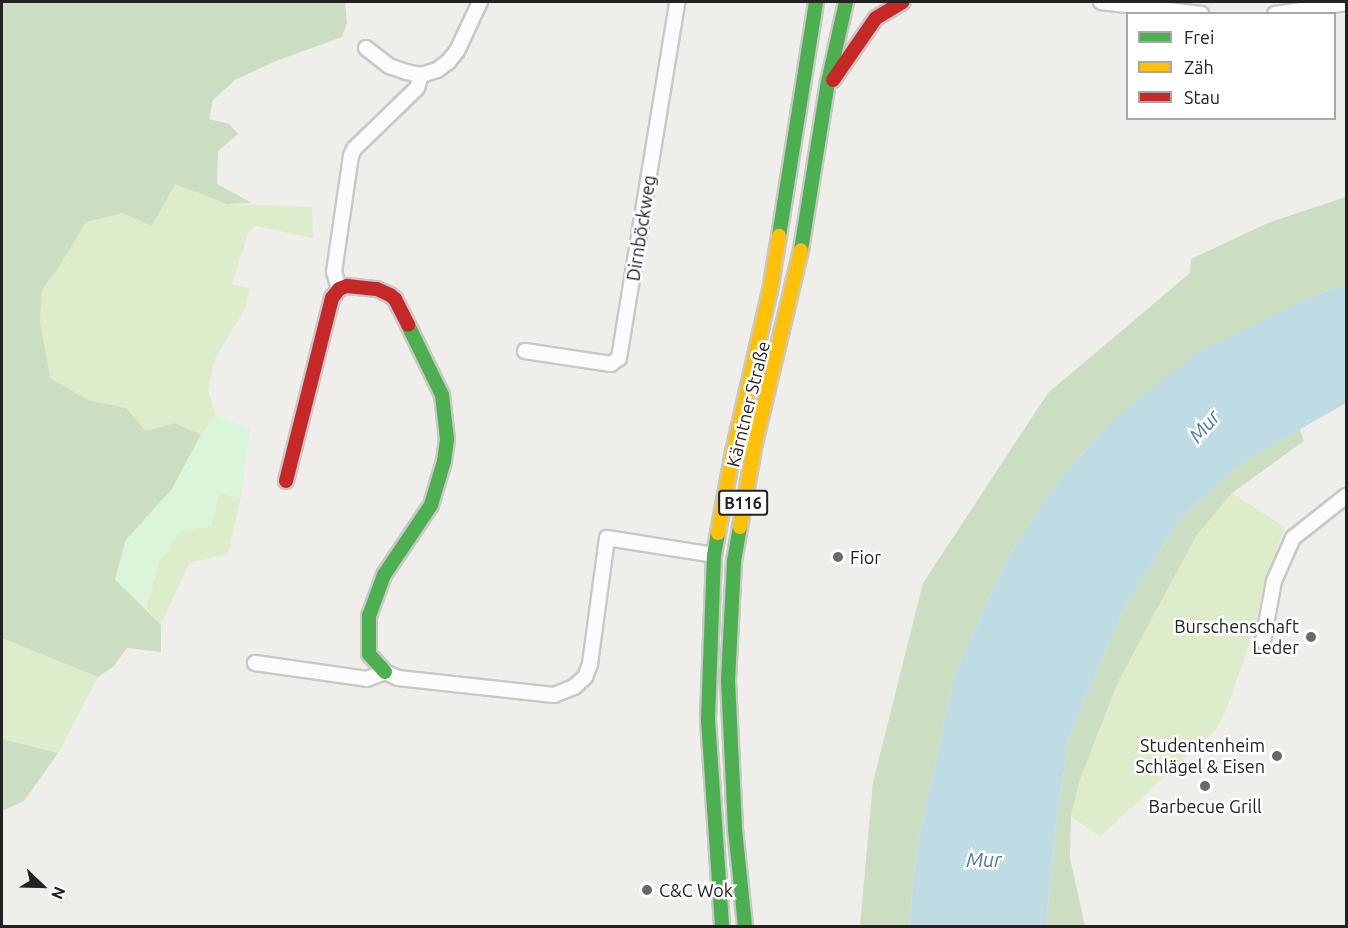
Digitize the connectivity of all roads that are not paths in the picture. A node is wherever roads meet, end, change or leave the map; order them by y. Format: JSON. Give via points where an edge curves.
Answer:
{"nodes":[{"id":1,"x":480,"y":2,"type":"edge"},
{"id":2,"x":677,"y":2,"type":"edge"},
{"id":3,"x":816,"y":2,"type":"edge"},
{"id":4,"x":846,"y":2,"type":"edge"},
{"id":5,"x":903,"y":2,"type":"edge"},
{"id":6,"x":1101,"y":2,"type":"edge"},
{"id":7,"x":1347,"y":3,"type":"edge"},
{"id":8,"x":1184,"y":12,"type":"edge"},
{"id":9,"x":1288,"y":12,"type":"edge"},
{"id":10,"x":366,"y":48,"type":"dead end"},
{"id":11,"x":421,"y":75,"type":"junction"},
{"id":12,"x":827,"y":87,"type":"junction"},
{"id":13,"x":339,"y":289,"type":"junction"},
{"id":14,"x":525,"y":351,"type":"dead end"},
{"id":15,"x":286,"y":481,"type":"dead end"},
{"id":16,"x":1347,"y":496,"type":"edge"},
{"id":17,"x":714,"y":555,"type":"junction"},
{"id":18,"x":1263,"y":641,"type":"dead end"},
{"id":19,"x":255,"y":663,"type":"dead end"},
{"id":20,"x":385,"y":672,"type":"junction"},
{"id":21,"x":722,"y":927,"type":"edge"},
{"id":22,"x":745,"y":927,"type":"edge"}],
"edges":[{"from":1,"to":11,"type":"street","via":[[467,34],[448,62]]},
{"from":2,"to":14,"type":"street","name":"Dirnböckweg","via":[[619,358],[610,364]]},
{"from":3,"to":17,"type":"main road","name":"Kärntner Straße","number":"B116","via":[[770,291]]},
{"from":4,"to":12,"type":"main road","name":"Kärntner Straße","number":"B116"},
{"from":5,"to":12,"type":"main road","via":[[876,18]]},
{"from":6,"to":8,"type":"street"},
{"from":7,"to":9,"type":"street"},
{"from":10,"to":11,"type":"street","via":[[389,66]]},
{"from":11,"to":13,"type":"street","via":[[417,88],[351,156],[334,272]]},
{"from":12,"to":22,"type":"main road","name":"Kärntner Straße","number":"B116","via":[[800,259],[756,443],[734,562],[729,712]]},
{"from":13,"to":15,"type":"main road","via":[[332,298],[323,330]]},
{"from":13,"to":20,"type":"main road","via":[[356,285],[395,299],[444,401],[447,439],[439,483],[431,505],[384,575],[369,616],[369,654]]},
{"from":16,"to":18,"type":"street","via":[[1293,538],[1274,580]]},
{"from":17,"to":20,"type":"street","via":[[607,538],[590,664],[585,677],[574,687],[554,695],[398,678]]},
{"from":17,"to":21,"type":"main road","name":"Kärntner Straße","number":"B116","via":[[708,720]]},
{"from":19,"to":20,"type":"street","via":[[367,679]]}]}
